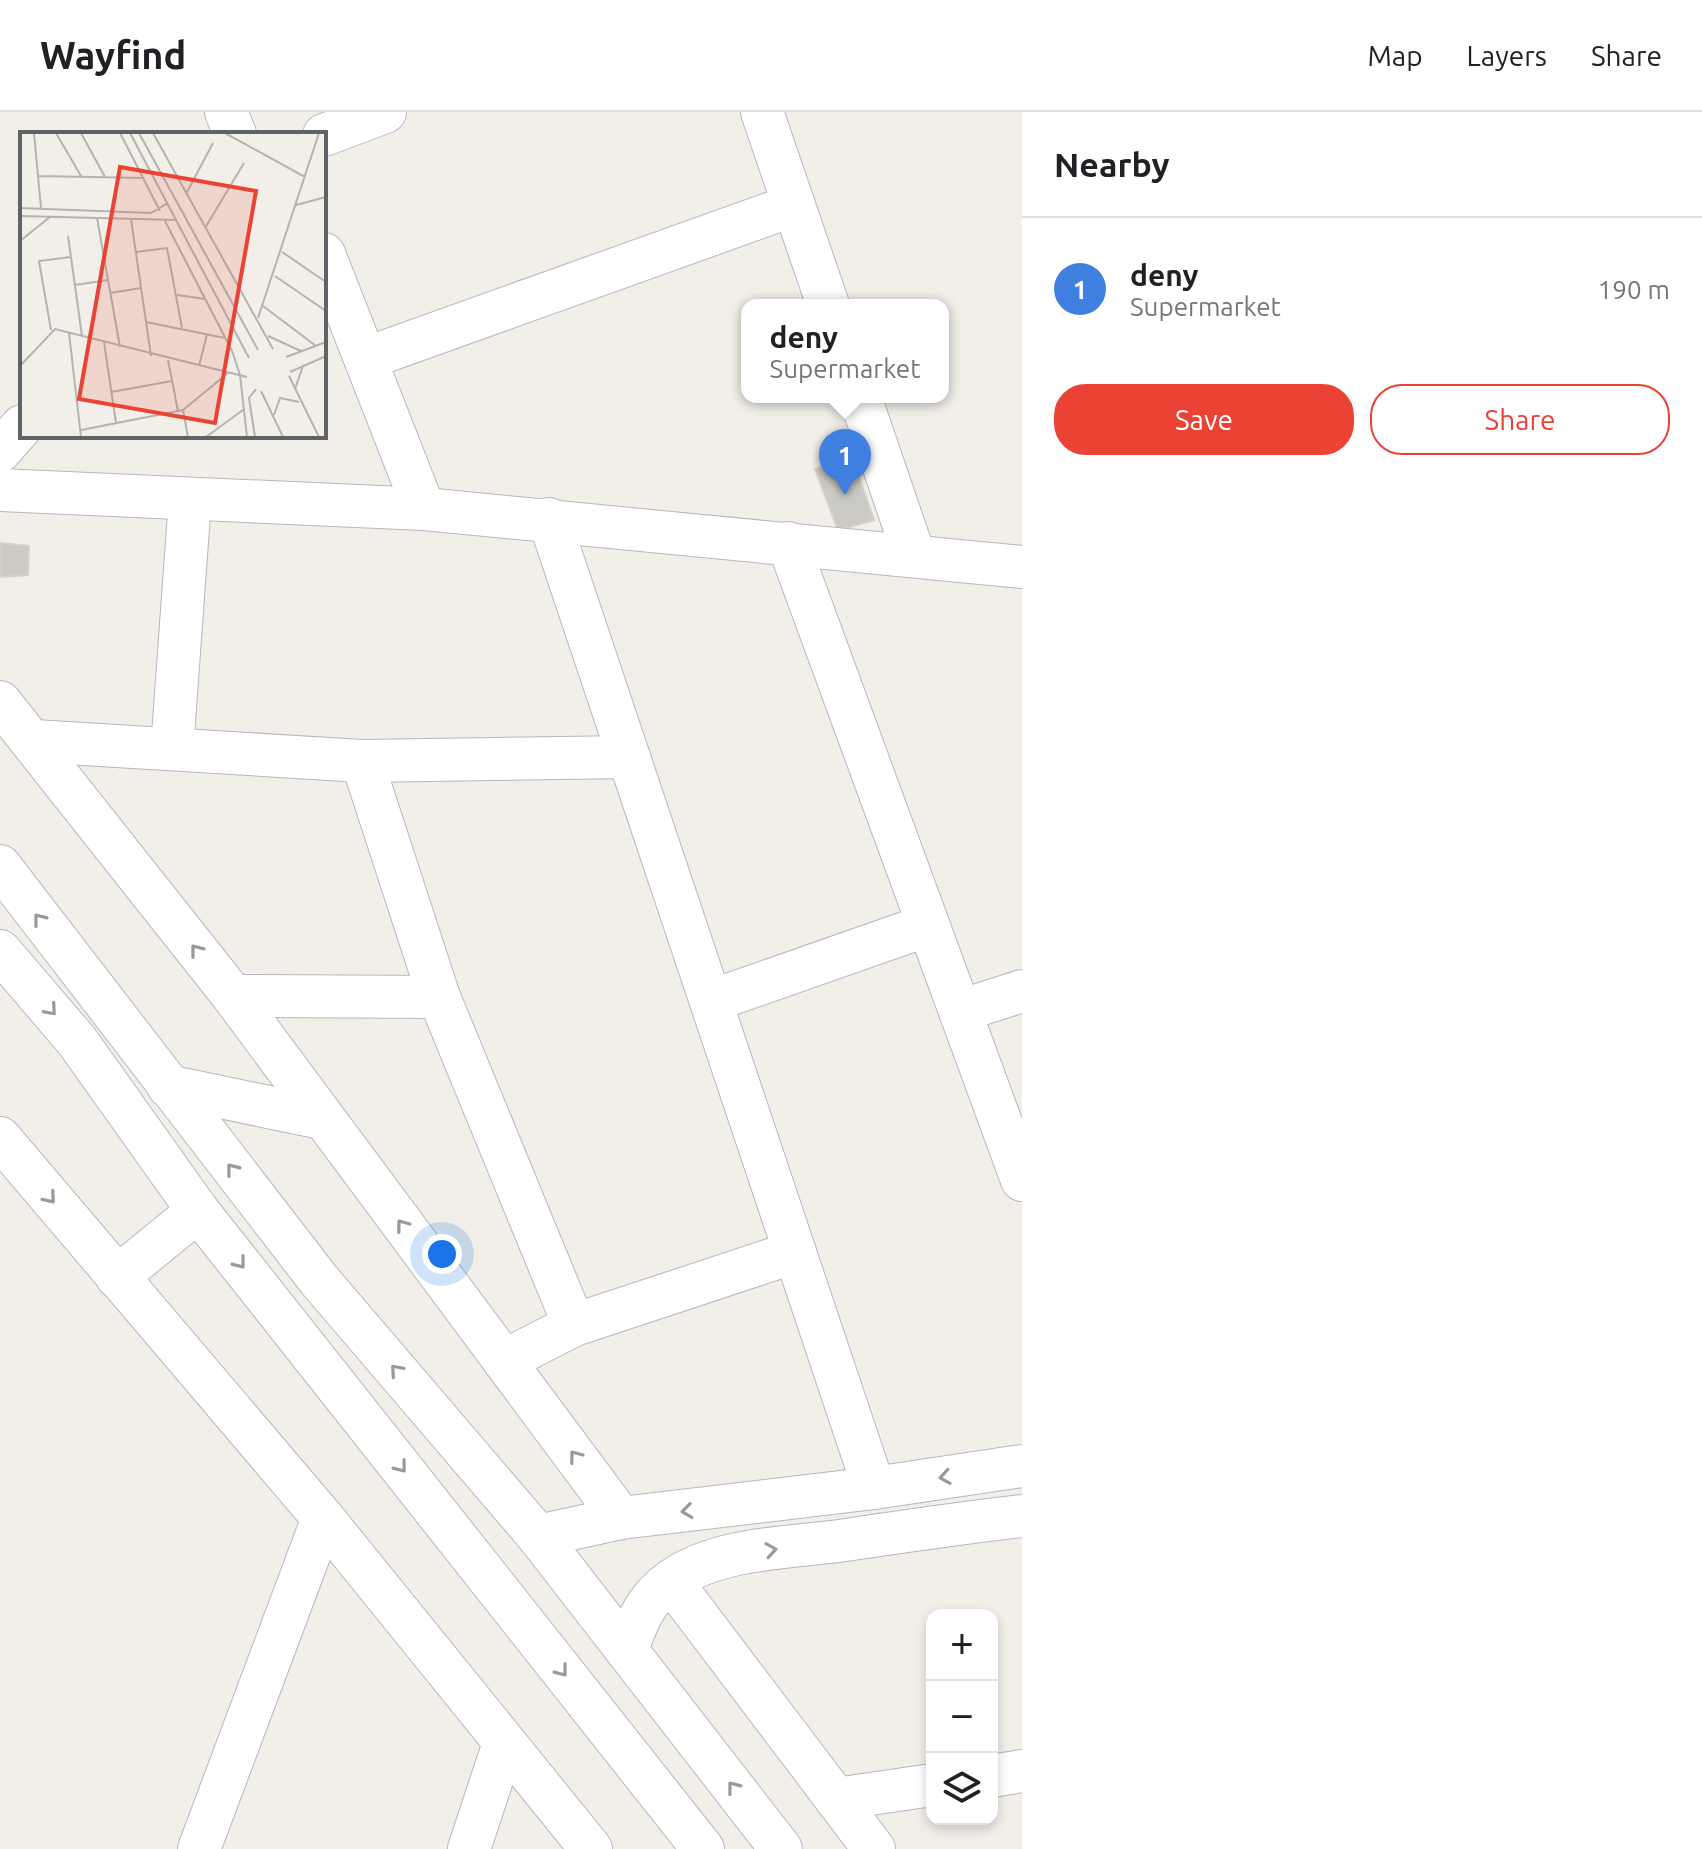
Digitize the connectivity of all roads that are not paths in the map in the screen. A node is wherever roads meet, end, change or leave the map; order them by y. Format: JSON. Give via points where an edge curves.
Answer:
{"nodes":[{"id":1,"x":226,"y":112,"type":"edge"},
{"id":2,"x":385,"y":112,"type":"edge"},
{"id":3,"x":762,"y":112,"type":"edge"},
{"id":4,"x":234,"y":132,"type":"edge"},
{"id":5,"x":326,"y":134,"type":"edge"},
{"id":6,"x":794,"y":205,"type":"junction"},
{"id":7,"x":326,"y":259,"type":"edge"},
{"id":8,"x":826,"y":299,"type":"edge"},
{"id":9,"x":367,"y":358,"type":"junction"},
{"id":10,"x":862,"y":403,"type":"edge"},
{"id":11,"x":20,"y":428,"type":"edge"},
{"id":12,"x":0,"y":451,"type":"edge"},
{"id":13,"x":0,"y":490,"type":"edge"},
{"id":14,"x":190,"y":500,"type":"junction"},
{"id":15,"x":424,"y":509,"type":"junction"},
{"id":16,"x":549,"y":519,"type":"junction"},
{"id":17,"x":788,"y":543,"type":"junction"},
{"id":18,"x":914,"y":555,"type":"junction"},
{"id":19,"x":1022,"y":567,"type":"edge"},
{"id":20,"x":0,"y":702,"type":"edge"},
{"id":21,"x":34,"y":741,"type":"junction"},
{"id":22,"x":172,"y":749,"type":"junction"},
{"id":23,"x":629,"y":757,"type":"junction"},
{"id":24,"x":362,"y":761,"type":"junction"},
{"id":25,"x":0,"y":866,"type":"edge"},
{"id":26,"x":928,"y":925,"type":"junction"},
{"id":27,"x":0,"y":951,"type":"edge"},
{"id":28,"x":1022,"y":991,"type":"edge"},
{"id":29,"x":233,"y":996,"type":"junction"},
{"id":30,"x":439,"y":997,"type":"junction"},
{"id":31,"x":711,"y":1001,"type":"junction"},
{"id":32,"x":960,"y":1011,"type":"junction"},
{"id":33,"x":168,"y":1086,"type":"junction"},
{"id":34,"x":321,"y":1118,"type":"junction"},
{"id":35,"x":0,"y":1138,"type":"edge"},
{"id":36,"x":1022,"y":1180,"type":"edge"},
{"id":37,"x":198,"y":1211,"type":"junction"},
{"id":38,"x":795,"y":1252,"type":"junction"},
{"id":39,"x":117,"y":1277,"type":"junction"},
{"id":40,"x":574,"y":1325,"type":"junction"},
{"id":41,"x":504,"y":1361,"type":"junction"},
{"id":42,"x":1012,"y":1467,"type":"edge"},
{"id":43,"x":874,"y":1488,"type":"junction"},
{"id":44,"x":1017,"y":1516,"type":"edge"},
{"id":45,"x":323,"y":1518,"type":"junction"},
{"id":46,"x":621,"y":1518,"type":"junction"},
{"id":47,"x":538,"y":1536,"type":"junction"},
{"id":48,"x":671,"y":1581,"type":"junction"},
{"id":49,"x":627,"y":1651,"type":"junction"},
{"id":50,"x":504,"y":1743,"type":"junction"},
{"id":51,"x":1022,"y":1771,"type":"edge"},
{"id":52,"x":998,"y":1775,"type":"edge"},
{"id":53,"x":926,"y":1786,"type":"edge"},
{"id":54,"x":836,"y":1799,"type":"junction"},
{"id":55,"x":199,"y":1849,"type":"edge"},
{"id":56,"x":469,"y":1849,"type":"edge"},
{"id":57,"x":591,"y":1849,"type":"edge"},
{"id":58,"x":703,"y":1849,"type":"edge"},
{"id":59,"x":781,"y":1849,"type":"edge"},
{"id":60,"x":874,"y":1849,"type":"edge"}],
"edges":[{"from":1,"to":4,"type":"street"},
{"from":2,"to":5,"type":"street"},
{"from":3,"to":6,"type":"street"},
{"from":6,"to":8,"type":"street"},
{"from":6,"to":9,"type":"street"},
{"from":7,"to":9,"type":"street"},
{"from":9,"to":15,"type":"street"},
{"from":10,"to":18,"type":"street"},
{"from":11,"to":12,"type":"street"},
{"from":13,"to":14,"type":"street"},
{"from":14,"to":15,"type":"street"},
{"from":14,"to":22,"type":"street"},
{"from":15,"to":16,"type":"street"},
{"from":16,"to":17,"type":"street"},
{"from":16,"to":23,"type":"street"},
{"from":17,"to":18,"type":"street"},
{"from":17,"to":26,"type":"street"},
{"from":18,"to":19,"type":"street"},
{"from":20,"to":21,"type":"street"},
{"from":21,"to":22,"type":"street"},
{"from":29,"to":21,"type":"street","one_way":true},
{"from":22,"to":24,"type":"street"},
{"from":23,"to":24,"type":"street"},
{"from":23,"to":31,"type":"street"},
{"from":24,"to":30,"type":"street"},
{"from":33,"to":25,"type":"street","one_way":true},
{"from":26,"to":31,"type":"street"},
{"from":26,"to":32,"type":"street"},
{"from":27,"to":37,"type":"street","one_way":true,"via":[[77,1041]]},
{"from":28,"to":32,"type":"street"},
{"from":29,"to":30,"type":"street"},
{"from":29,"to":34,"type":"street"},
{"from":30,"to":40,"type":"street"},
{"from":31,"to":38,"type":"street"},
{"from":32,"to":36,"type":"street"},
{"from":33,"to":34,"type":"street"},
{"from":47,"to":33,"type":"street","one_way":true,"via":[[319,1280]]},
{"from":41,"to":34,"type":"street","one_way":true},
{"from":35,"to":39,"type":"street","one_way":true},
{"from":37,"to":39,"type":"street"},
{"from":37,"to":58,"type":"street","one_way":true},
{"from":38,"to":40,"type":"street"},
{"from":38,"to":43,"type":"street"},
{"from":39,"to":45,"type":"street"},
{"from":40,"to":41,"type":"street"},
{"from":46,"to":41,"type":"street","one_way":true},
{"from":42,"to":43,"type":"street","one_way":true},
{"from":42,"to":44,"type":"street"},
{"from":43,"to":46,"type":"street","one_way":true},
{"from":48,"to":44,"type":"street","one_way":true,"via":[[706,1563],[735,1556]]},
{"from":45,"to":50,"type":"street"},
{"from":45,"to":55,"type":"street"},
{"from":46,"to":47,"type":"street"},
{"from":47,"to":49,"type":"street"},
{"from":48,"to":49,"type":"street","via":[[644,1606]]},
{"from":48,"to":54,"type":"street"},
{"from":59,"to":49,"type":"street","one_way":true},
{"from":50,"to":56,"type":"street"},
{"from":50,"to":57,"type":"street"},
{"from":51,"to":52,"type":"street"},
{"from":53,"to":54,"type":"street"},
{"from":54,"to":60,"type":"street"}]}
